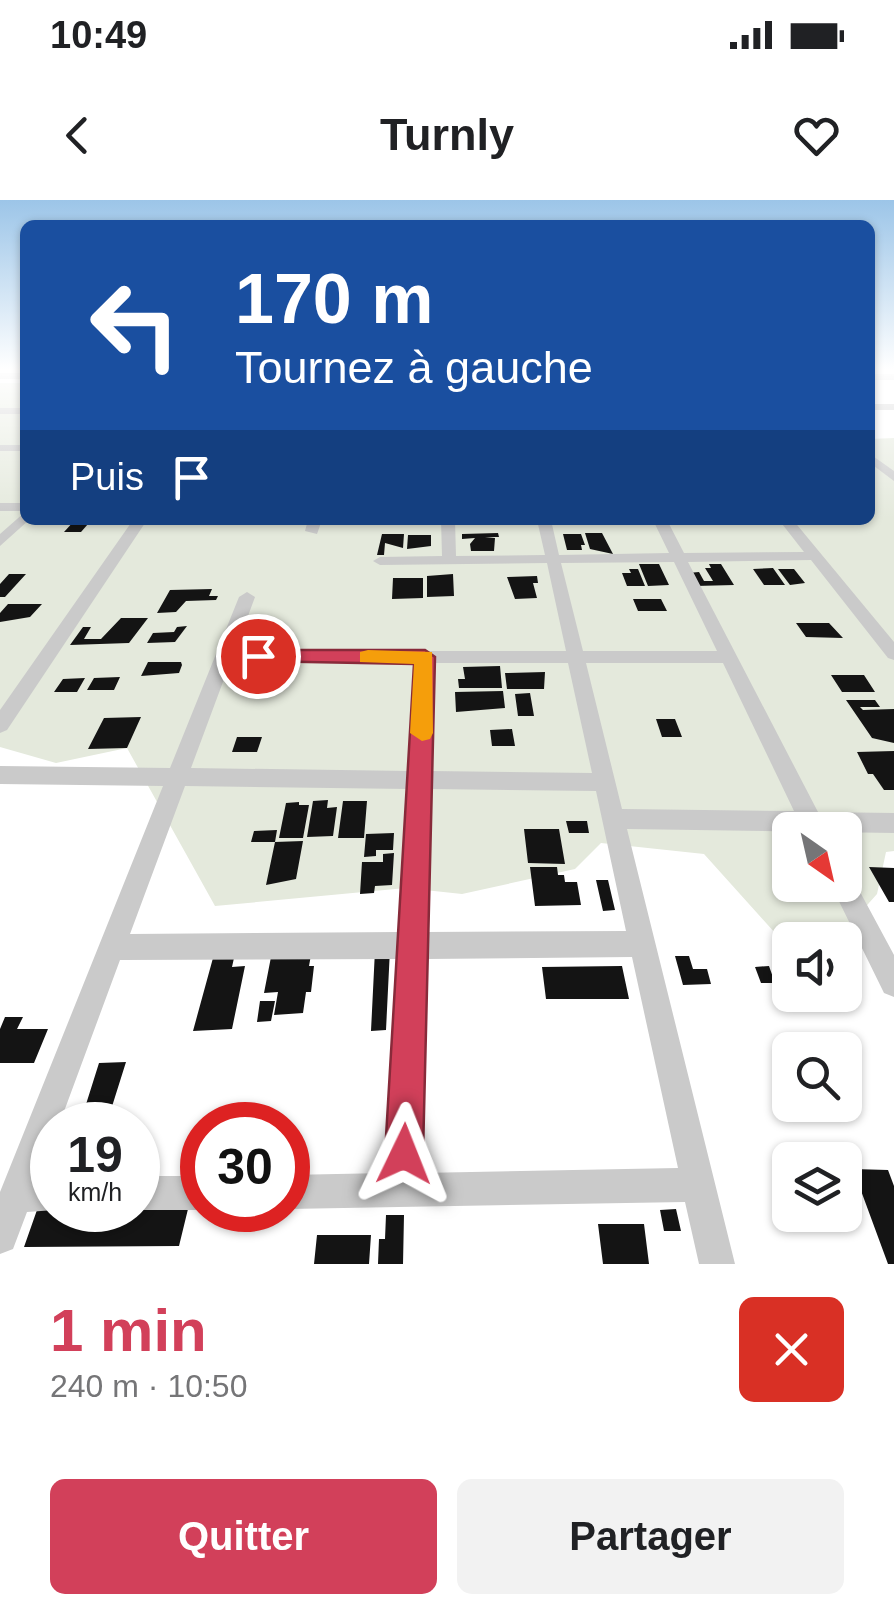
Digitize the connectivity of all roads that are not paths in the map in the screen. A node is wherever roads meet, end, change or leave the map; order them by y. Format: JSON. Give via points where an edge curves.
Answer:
{"nodes":[{"id":1,"x":875,"y":462,"type":"edge"},
{"id":2,"x":894,"y":480,"type":"edge"},
{"id":3,"x":20,"y":521,"type":"edge"},
{"id":4,"x":136,"y":525,"type":"edge"},
{"id":5,"x":448,"y":525,"type":"edge"},
{"id":6,"x":545,"y":525,"type":"edge"},
{"id":7,"x":662,"y":525,"type":"edge"},
{"id":8,"x":790,"y":525,"type":"edge"},
{"id":9,"x":0,"y":542,"type":"edge"},
{"id":10,"x":815,"y":556,"type":"junction"},
{"id":11,"x":678,"y":557,"type":"junction"},
{"id":12,"x":554,"y":558,"type":"junction"},
{"id":13,"x":380,"y":560,"type":"dead end"},
{"id":14,"x":449,"y":560,"type":"junction"},
{"id":15,"x":247,"y":597,"type":"dead end"},
{"id":16,"x":894,"y":654,"type":"edge"},
{"id":17,"x":224,"y":656,"type":"junction"},
{"id":18,"x":425,"y":657,"type":"junction"},
{"id":19,"x":576,"y":657,"type":"junction"},
{"id":20,"x":728,"y":657,"type":"junction"},
{"id":21,"x":9,"y":699,"type":"edge"},
{"id":22,"x":0,"y":726,"type":"edge"},
{"id":23,"x":0,"y":775,"type":"edge"},
{"id":24,"x":178,"y":778,"type":"junction"},
{"id":25,"x":420,"y":780,"type":"junction"},
{"id":26,"x":605,"y":782,"type":"junction"},
{"id":27,"x":806,"y":812,"type":"edge"},
{"id":28,"x":614,"y":819,"type":"junction"},
{"id":29,"x":894,"y":823,"type":"edge"},
{"id":30,"x":862,"y":824,"type":"edge"},
{"id":31,"x":772,"y":825,"type":"edge"},
{"id":32,"x":852,"y":902,"type":"edge"},
{"id":33,"x":413,"y":944,"type":"junction"},
{"id":34,"x":643,"y":944,"type":"junction"},
{"id":35,"x":112,"y":947,"type":"junction"},
{"id":36,"x":894,"y":983,"type":"edge"},
{"id":37,"x":698,"y":1185,"type":"junction"},
{"id":38,"x":402,"y":1190,"type":"junction"},
{"id":39,"x":310,"y":1192,"type":"edge"},
{"id":40,"x":16,"y":1194,"type":"junction"},
{"id":41,"x":30,"y":1194,"type":"edge"},
{"id":42,"x":0,"y":1236,"type":"edge"},
{"id":43,"x":717,"y":1264,"type":"edge"}],
"edges":[{"from":1,"to":2,"type":"street"},
{"from":3,"to":9,"type":"street"},
{"from":4,"to":21,"type":"street"},
{"from":5,"to":14,"type":"street"},
{"from":6,"to":12,"type":"street"},
{"from":7,"to":11,"type":"street"},
{"from":8,"to":10,"type":"street"},
{"from":10,"to":11,"type":"street"},
{"from":10,"to":16,"type":"street"},
{"from":11,"to":12,"type":"street"},
{"from":11,"to":20,"type":"street"},
{"from":12,"to":14,"type":"street"},
{"from":12,"to":19,"type":"street"},
{"from":13,"to":14,"type":"street"},
{"from":15,"to":17,"type":"street"},
{"from":17,"to":18,"type":"street"},
{"from":17,"to":24,"type":"street"},
{"from":18,"to":19,"type":"street"},
{"from":18,"to":25,"type":"street"},
{"from":19,"to":20,"type":"street"},
{"from":19,"to":26,"type":"street"},
{"from":20,"to":27,"type":"street"},
{"from":21,"to":22,"type":"street"},
{"from":23,"to":24,"type":"street"},
{"from":24,"to":25,"type":"street"},
{"from":24,"to":35,"type":"street"},
{"from":25,"to":26,"type":"street"},
{"from":25,"to":33,"type":"street"},
{"from":26,"to":28,"type":"street"},
{"from":28,"to":31,"type":"street"},
{"from":28,"to":34,"type":"street"},
{"from":29,"to":30,"type":"street"},
{"from":32,"to":36,"type":"street"},
{"from":33,"to":34,"type":"street"},
{"from":33,"to":35,"type":"street"},
{"from":33,"to":38,"type":"street"},
{"from":34,"to":37,"type":"street"},
{"from":35,"to":40,"type":"street"},
{"from":37,"to":38,"type":"street"},
{"from":37,"to":43,"type":"street"},
{"from":38,"to":39,"type":"street"},
{"from":40,"to":41,"type":"street"},
{"from":40,"to":42,"type":"street"}]}
